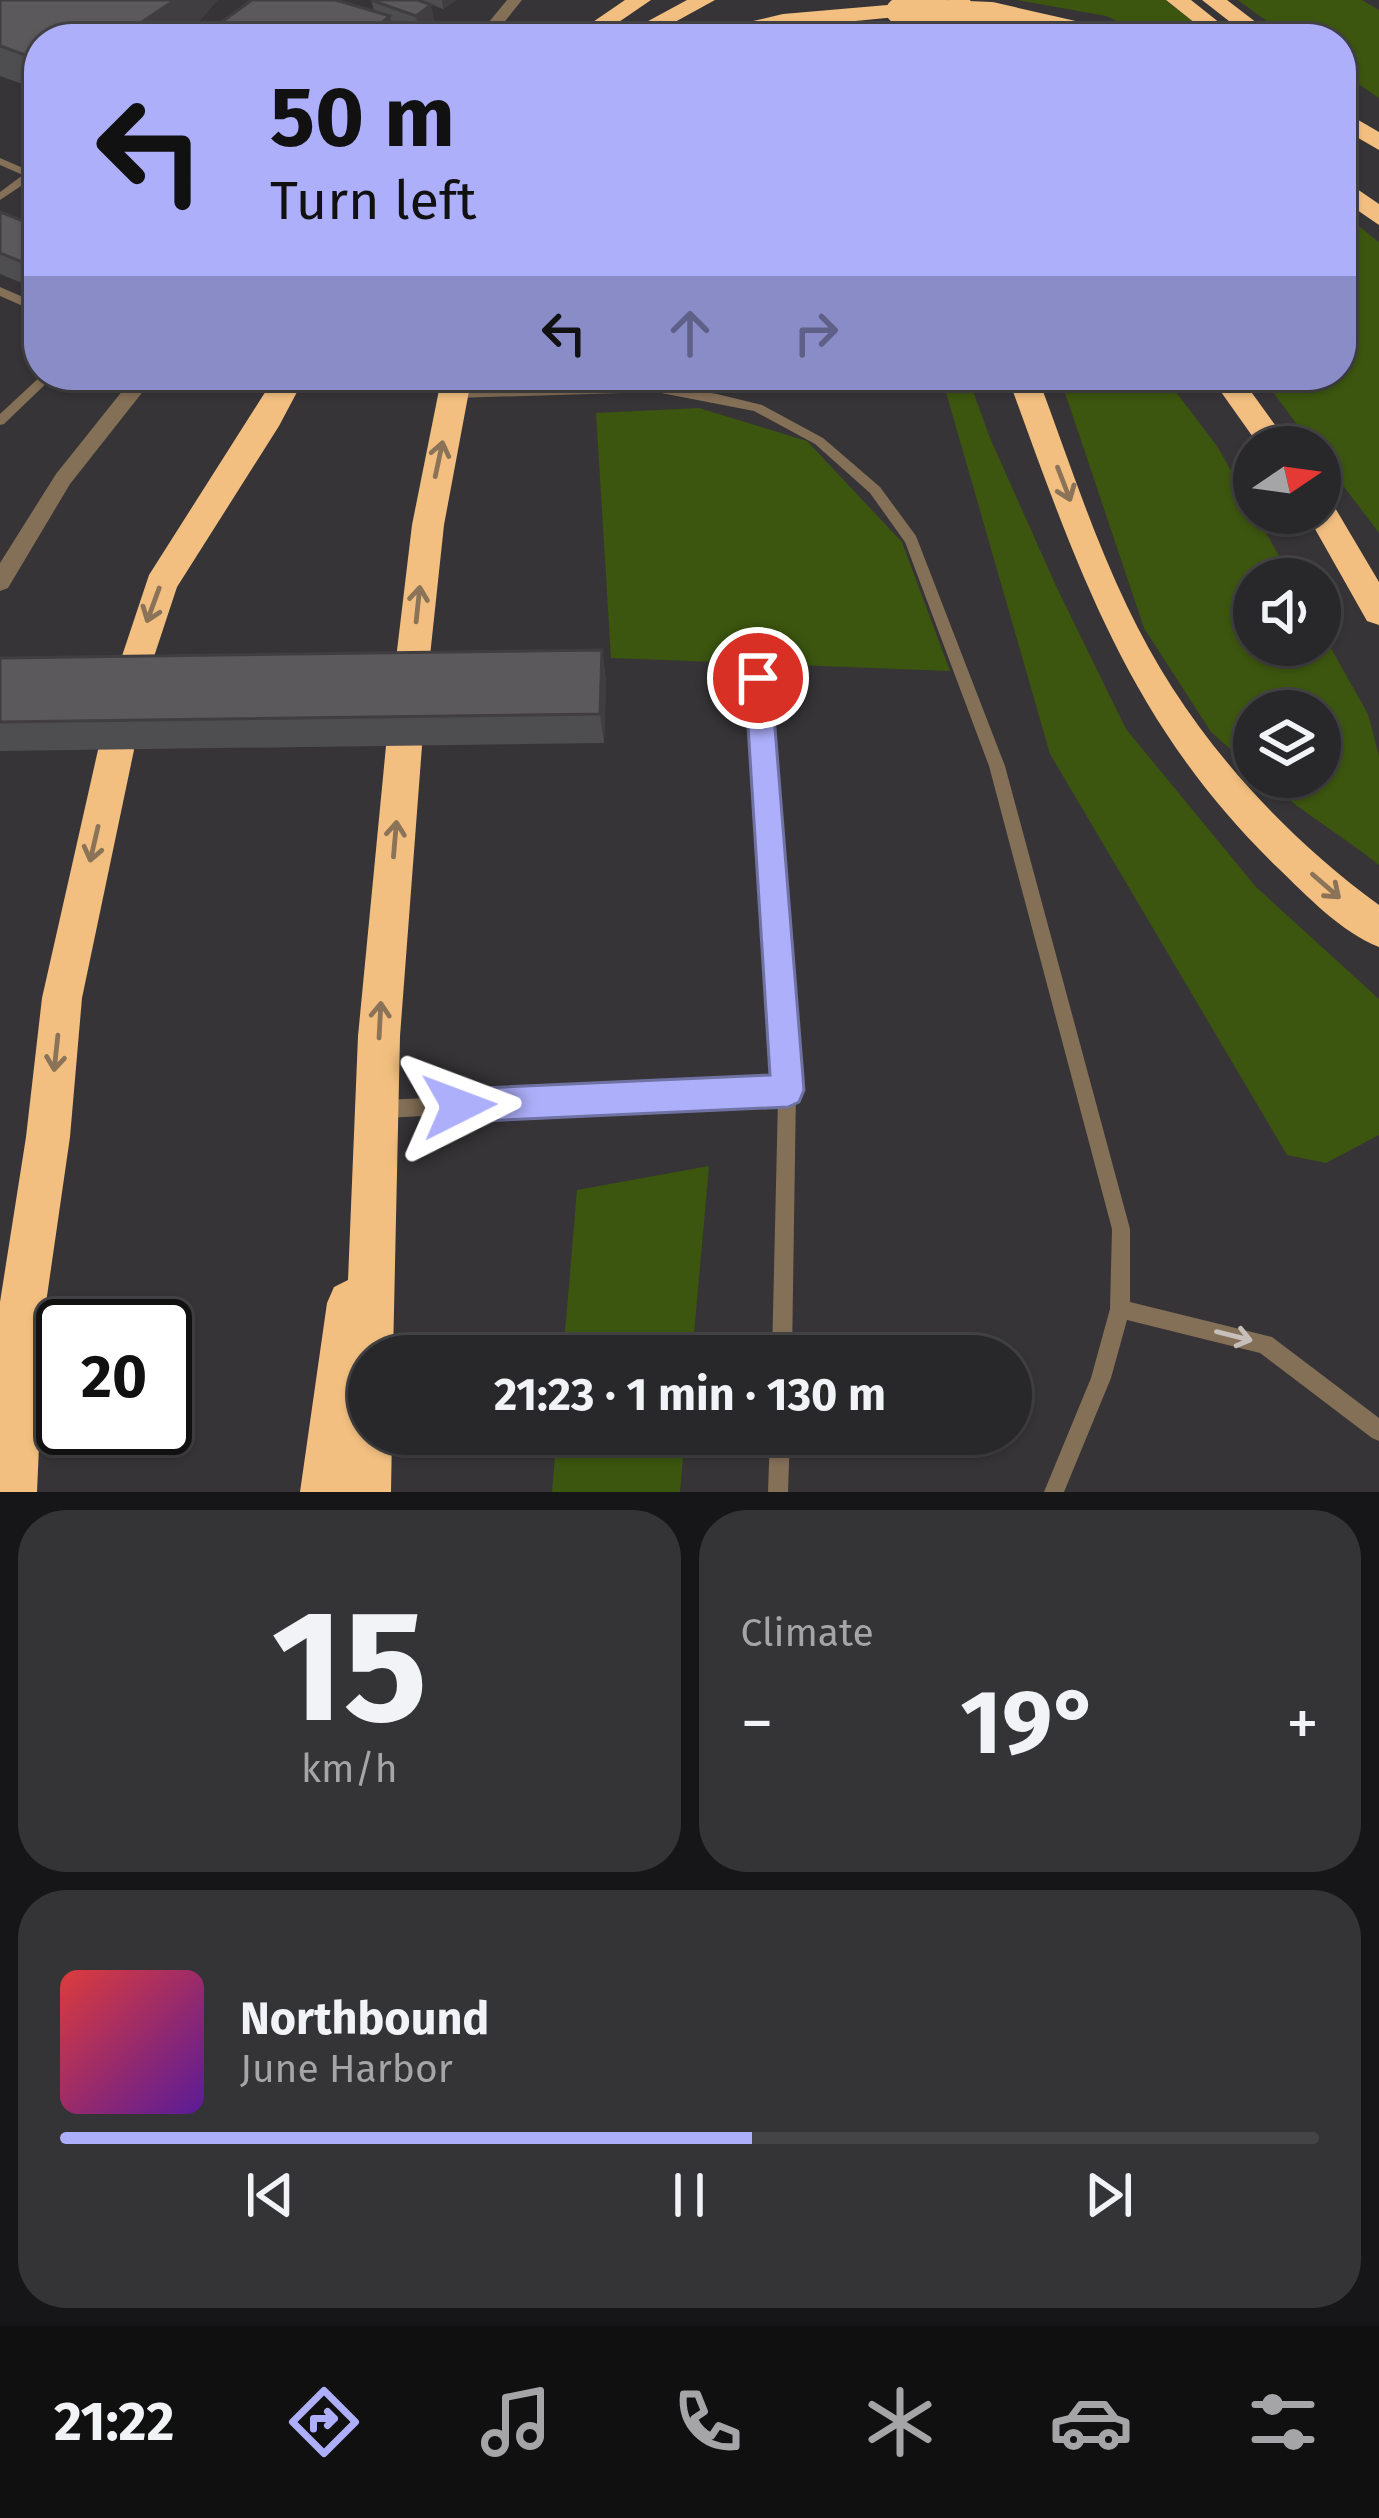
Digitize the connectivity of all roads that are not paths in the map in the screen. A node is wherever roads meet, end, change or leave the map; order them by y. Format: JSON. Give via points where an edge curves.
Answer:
{"nodes":[{"id":1,"x":515,"y":0,"type":"edge"},
{"id":2,"x":640,"y":0,"type":"edge"},
{"id":3,"x":704,"y":0,"type":"edge"},
{"id":4,"x":1177,"y":0,"type":"edge"},
{"id":5,"x":1214,"y":0,"type":"edge"},
{"id":6,"x":495,"y":24,"type":"edge"},
{"id":7,"x":602,"y":24,"type":"edge"},
{"id":8,"x":656,"y":24,"type":"edge"},
{"id":9,"x":770,"y":24,"type":"edge"},
{"id":10,"x":1030,"y":24,"type":"edge"},
{"id":11,"x":1208,"y":24,"type":"edge"},
{"id":12,"x":1247,"y":24,"type":"edge"},
{"id":13,"x":1356,"y":199,"type":"edge"},
{"id":14,"x":1379,"y":218,"type":"edge"},
{"id":15,"x":33,"y":390,"type":"edge"},
{"id":16,"x":134,"y":390,"type":"edge"},
{"id":17,"x":282,"y":390,"type":"edge"},
{"id":18,"x":292,"y":390,"type":"edge"},
{"id":19,"x":456,"y":390,"type":"edge"},
{"id":20,"x":668,"y":390,"type":"edge"},
{"id":21,"x":1028,"y":390,"type":"edge"},
{"id":22,"x":1232,"y":390,"type":"edge"},
{"id":23,"x":268,"y":419,"type":"junction"},
{"id":24,"x":0,"y":421,"type":"edge"},
{"id":25,"x":1260,"y":426,"type":"edge"},
{"id":26,"x":1334,"y":534,"type":"edge"},
{"id":27,"x":0,"y":582,"type":"edge"},
{"id":28,"x":1379,"y":612,"type":"edge"},
{"id":29,"x":758,"y":678,"type":"dead end"},
{"id":30,"x":410,"y":684,"type":"edge"},
{"id":31,"x":128,"y":689,"type":"edge"},
{"id":32,"x":404,"y":746,"type":"edge"},
{"id":33,"x":116,"y":750,"type":"edge"},
{"id":34,"x":1379,"y":928,"type":"edge"},
{"id":35,"x":788,"y":1090,"type":"junction"},
{"id":36,"x":376,"y":1109,"type":"junction"},
{"id":37,"x":1120,"y":1309,"type":"junction"},
{"id":38,"x":22,"y":1310,"type":"junction"},
{"id":39,"x":370,"y":1335,"type":"edge"},
{"id":40,"x":782,"y":1335,"type":"edge"},
{"id":41,"x":0,"y":1367,"type":"edge"},
{"id":42,"x":1379,"y":1431,"type":"edge"},
{"id":43,"x":367,"y":1455,"type":"edge"},
{"id":44,"x":779,"y":1455,"type":"edge"},
{"id":45,"x":12,"y":1492,"type":"edge"},
{"id":46,"x":325,"y":1492,"type":"edge"},
{"id":47,"x":366,"y":1492,"type":"edge"},
{"id":48,"x":778,"y":1492,"type":"edge"},
{"id":49,"x":1054,"y":1492,"type":"edge"}],
"edges":[{"from":1,"to":6,"type":"street"},
{"from":2,"to":7,"type":"highway"},
{"from":3,"to":8,"type":"highway"},
{"from":4,"to":11,"type":"highway"},
{"from":5,"to":12,"type":"highway"},
{"from":9,"to":10,"type":"highway","bridge":true,"via":[[899,11]]},
{"from":13,"to":14,"type":"highway"},
{"from":15,"to":24,"type":"lane"},
{"from":16,"to":27,"type":"street","via":[[63,479]]},
{"from":17,"to":23,"type":"highway"},
{"from":18,"to":23,"type":"highway"},
{"from":30,"to":19,"type":"highway","one_way":true,"via":[[428,525]]},
{"from":20,"to":37,"type":"lane","via":[[758,408],[819,441],[875,490],[911,540],[997,766],[1120,1229]]},
{"from":21,"to":34,"type":"highway","one_way":true,"via":[[1126,639],[1184,734],[1274,840]]},
{"from":22,"to":25,"type":"highway"},
{"from":23,"to":31,"type":"highway","one_way":true,"via":[[161,584]]},
{"from":26,"to":28,"type":"highway"},
{"from":29,"to":35,"type":"lane"},
{"from":36,"to":32,"type":"highway","one_way":true},
{"from":33,"to":38,"type":"highway","one_way":true,"via":[[65,978]]},
{"from":35,"to":36,"type":"lane"},
{"from":35,"to":40,"type":"lane"},
{"from":36,"to":39,"type":"highway"},
{"from":36,"to":46,"type":"highway"},
{"from":37,"to":42,"type":"lane","one_way":true,"via":[[1265,1344]]},
{"from":37,"to":49,"type":"lane"},
{"from":38,"to":41,"type":"highway"},
{"from":38,"to":45,"type":"highway"},
{"from":43,"to":47,"type":"highway"},
{"from":44,"to":48,"type":"lane"}]}
